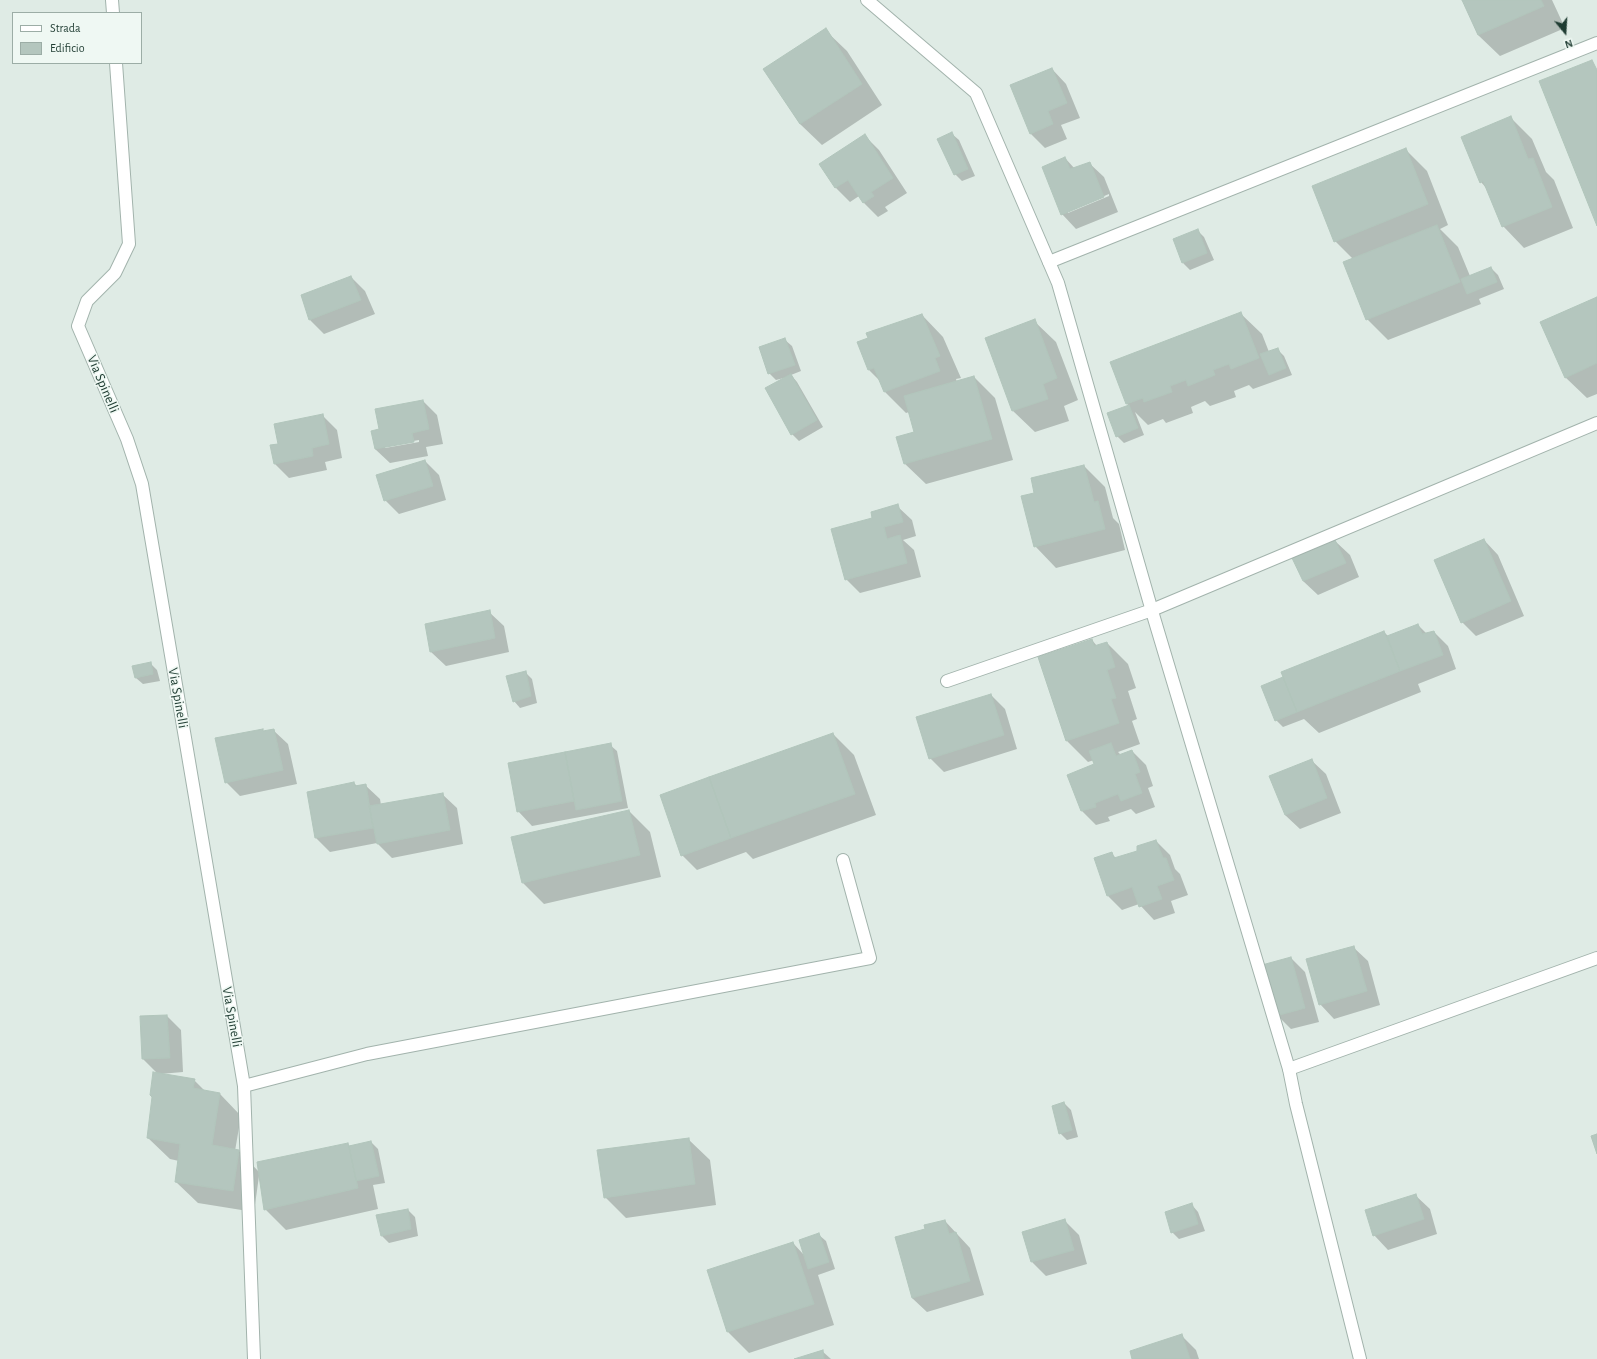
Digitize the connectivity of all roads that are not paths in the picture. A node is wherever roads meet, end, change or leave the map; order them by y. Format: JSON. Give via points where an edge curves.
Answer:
{"nodes":[{"id":1,"x":112,"y":0,"type":"edge"},
{"id":2,"x":867,"y":0,"type":"edge"},
{"id":3,"x":113,"y":12,"type":"edge"},
{"id":4,"x":1597,"y":43,"type":"edge"},
{"id":5,"x":116,"y":64,"type":"edge"},
{"id":6,"x":1049,"y":262,"type":"junction"},
{"id":7,"x":1597,"y":423,"type":"edge"},
{"id":8,"x":1152,"y":610,"type":"junction"},
{"id":9,"x":947,"y":682,"type":"dead end"},
{"id":10,"x":842,"y":860,"type":"dead end"},
{"id":11,"x":1597,"y":958,"type":"edge"},
{"id":12,"x":1289,"y":1069,"type":"junction"},
{"id":13,"x":244,"y":1086,"type":"junction"},
{"id":14,"x":254,"y":1359,"type":"edge"},
{"id":15,"x":1360,"y":1359,"type":"edge"}],
"edges":[{"from":1,"to":3,"type":"street"},
{"from":2,"to":6,"type":"street","via":[[976,93]]},
{"from":4,"to":6,"type":"street"},
{"from":5,"to":13,"type":"street","name":"Via Spinelli","via":[[129,244],[115,272],[87,301],[78,326],[127,439],[142,484]]},
{"from":6,"to":8,"type":"street","via":[[1058,283]]},
{"from":7,"to":8,"type":"street"},
{"from":8,"to":9,"type":"street"},
{"from":8,"to":12,"type":"street"},
{"from":10,"to":13,"type":"street","via":[[870,958],[367,1054]]},
{"from":11,"to":12,"type":"street"},
{"from":12,"to":15,"type":"street"},
{"from":13,"to":14,"type":"street","name":"Via Spinelli"}]}
